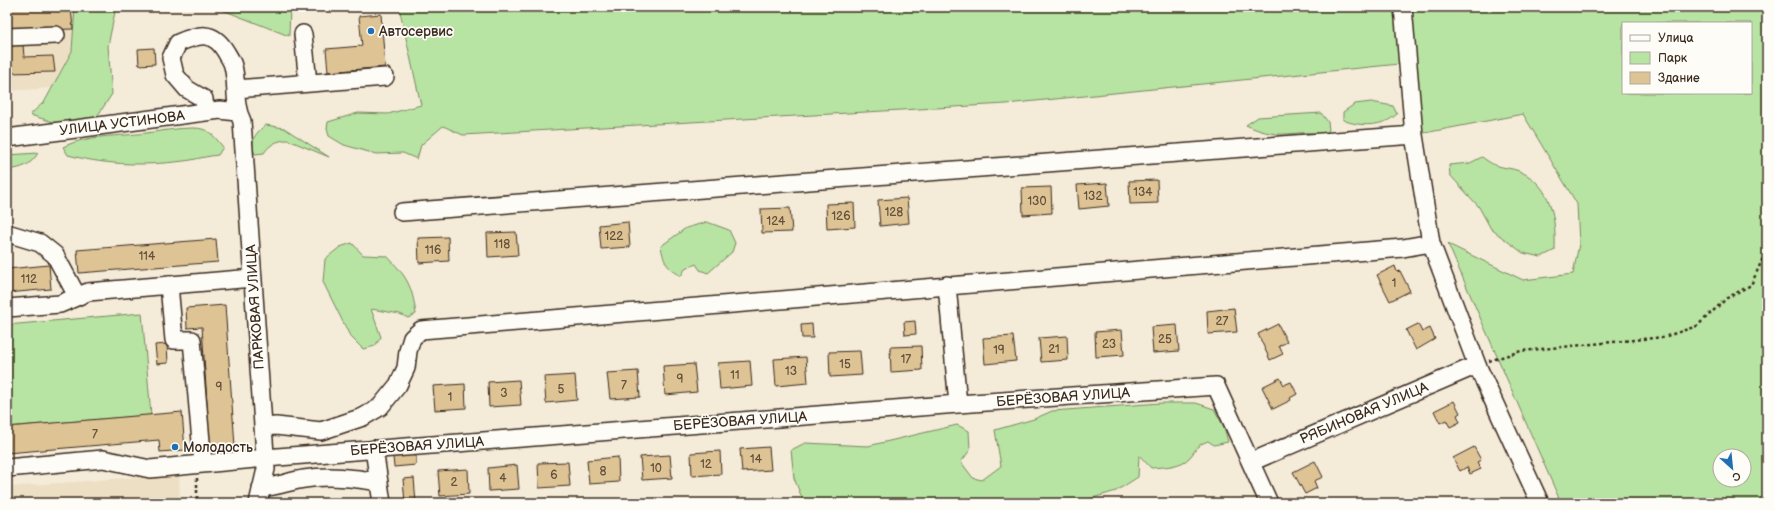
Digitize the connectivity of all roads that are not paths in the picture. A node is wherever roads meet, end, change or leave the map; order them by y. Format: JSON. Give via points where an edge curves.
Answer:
{"nodes":[{"id":1,"x":1404,"y":7,"type":"edge"},
{"id":2,"x":303,"y":34,"type":"dead end"},
{"id":3,"x":56,"y":35,"type":"dead end"},
{"id":4,"x":7,"y":37,"type":"edge"},
{"id":5,"x":385,"y":77,"type":"dead end"},
{"id":6,"x":308,"y":83,"type":"junction"},
{"id":7,"x":236,"y":88,"type":"junction"},
{"id":8,"x":205,"y":112,"type":"junction"},
{"id":9,"x":237,"y":112,"type":"junction"},
{"id":10,"x":1414,"y":135,"type":"junction"},
{"id":11,"x":7,"y":138,"type":"edge"},
{"id":12,"x":402,"y":212,"type":"dead end"},
{"id":13,"x":7,"y":233,"type":"edge"},
{"id":14,"x":1431,"y":243,"type":"junction"},
{"id":15,"x":253,"y":278,"type":"junction"},
{"id":16,"x":169,"y":285,"type":"junction"},
{"id":17,"x":947,"y":285,"type":"junction"},
{"id":18,"x":77,"y":296,"type":"junction"},
{"id":19,"x":7,"y":308,"type":"edge"},
{"id":20,"x":1477,"y":365,"type":"junction"},
{"id":21,"x":958,"y":404,"type":"junction"},
{"id":22,"x":262,"y":427,"type":"junction"},
{"id":23,"x":374,"y":449,"type":"junction"},
{"id":24,"x":265,"y":458,"type":"junction"},
{"id":25,"x":1251,"y":462,"type":"junction"},
{"id":26,"x":7,"y":468,"type":"edge"},
{"id":27,"x":200,"y":470,"type":"junction"},
{"id":28,"x":379,"y":482,"type":"junction"},
{"id":29,"x":260,"y":496,"type":"edge"},
{"id":30,"x":382,"y":503,"type":"edge"},
{"id":31,"x":1269,"y":503,"type":"edge"},
{"id":32,"x":1540,"y":503,"type":"edge"}],
"edges":[{"from":1,"to":10,"type":"street"},
{"from":2,"to":6,"type":"street"},
{"from":3,"to":4,"type":"street"},
{"from":5,"to":6,"type":"street"},
{"from":6,"to":7,"type":"street"},
{"from":7,"to":8,"type":"street","name":"ПАРКОВАЯ УЛИЦА","via":[[233,64],[212,36],[195,35],[178,43],[171,58],[175,76],[187,89],[204,99]]},
{"from":7,"to":9,"type":"street","name":"ПАРКОВАЯ УЛИЦА"},
{"from":8,"to":9,"type":"street","name":"УЛИЦА УСТИНОВА"},
{"from":8,"to":11,"type":"street","name":"УЛИЦА УСТИНОВА"},
{"from":9,"to":15,"type":"street","name":"ПАРКОВАЯ УЛИЦА","via":[[242,121]]},
{"from":10,"to":12,"type":"street"},
{"from":10,"to":14,"type":"street"},
{"from":13,"to":18,"type":"street","via":[[40,243],[54,255]]},
{"from":14,"to":17,"type":"street","via":[[1395,249]]},
{"from":14,"to":20,"type":"street"},
{"from":15,"to":16,"type":"street"},
{"from":15,"to":22,"type":"street","name":"ПАРКОВАЯ УЛИЦА"},
{"from":16,"to":18,"type":"street","via":[[88,292]]},
{"from":16,"to":27,"type":"street","via":[[174,340],[192,340]]},
{"from":17,"to":21,"type":"street"},
{"from":17,"to":22,"type":"street","via":[[420,330],[412,338],[406,368],[398,384],[380,407],[363,417],[321,431]]},
{"from":18,"to":19,"type":"street","via":[[60,304]]},
{"from":20,"to":25,"type":"street","name":"РЯБИНОВАЯ УЛИЦА"},
{"from":20,"to":32,"type":"street"},
{"from":21,"to":23,"type":"street","name":"БЕРЁЗОВАЯ УЛИЦА"},
{"from":21,"to":25,"type":"street","name":"БЕРЁЗОВАЯ УЛИЦА","via":[[1216,386]]},
{"from":22,"to":24,"type":"street","name":"ПАРКОВАЯ УЛИЦА"},
{"from":23,"to":24,"type":"street","name":"БЕРЁЗОВАЯ УЛИЦА"},
{"from":23,"to":28,"type":"street"},
{"from":24,"to":27,"type":"street","name":"БЕРЁЗОВАЯ УЛИЦА"},
{"from":24,"to":29,"type":"street","name":"ПАРКОВАЯ УЛИЦА","via":[[266,469]]},
{"from":25,"to":31,"type":"street"},
{"from":26,"to":27,"type":"street","name":"БЕРЁЗОВАЯ УЛИЦА","via":[[104,459],[150,469]]},
{"from":28,"to":29,"type":"street","via":[[323,477],[302,479]]},
{"from":28,"to":30,"type":"street"}]}
